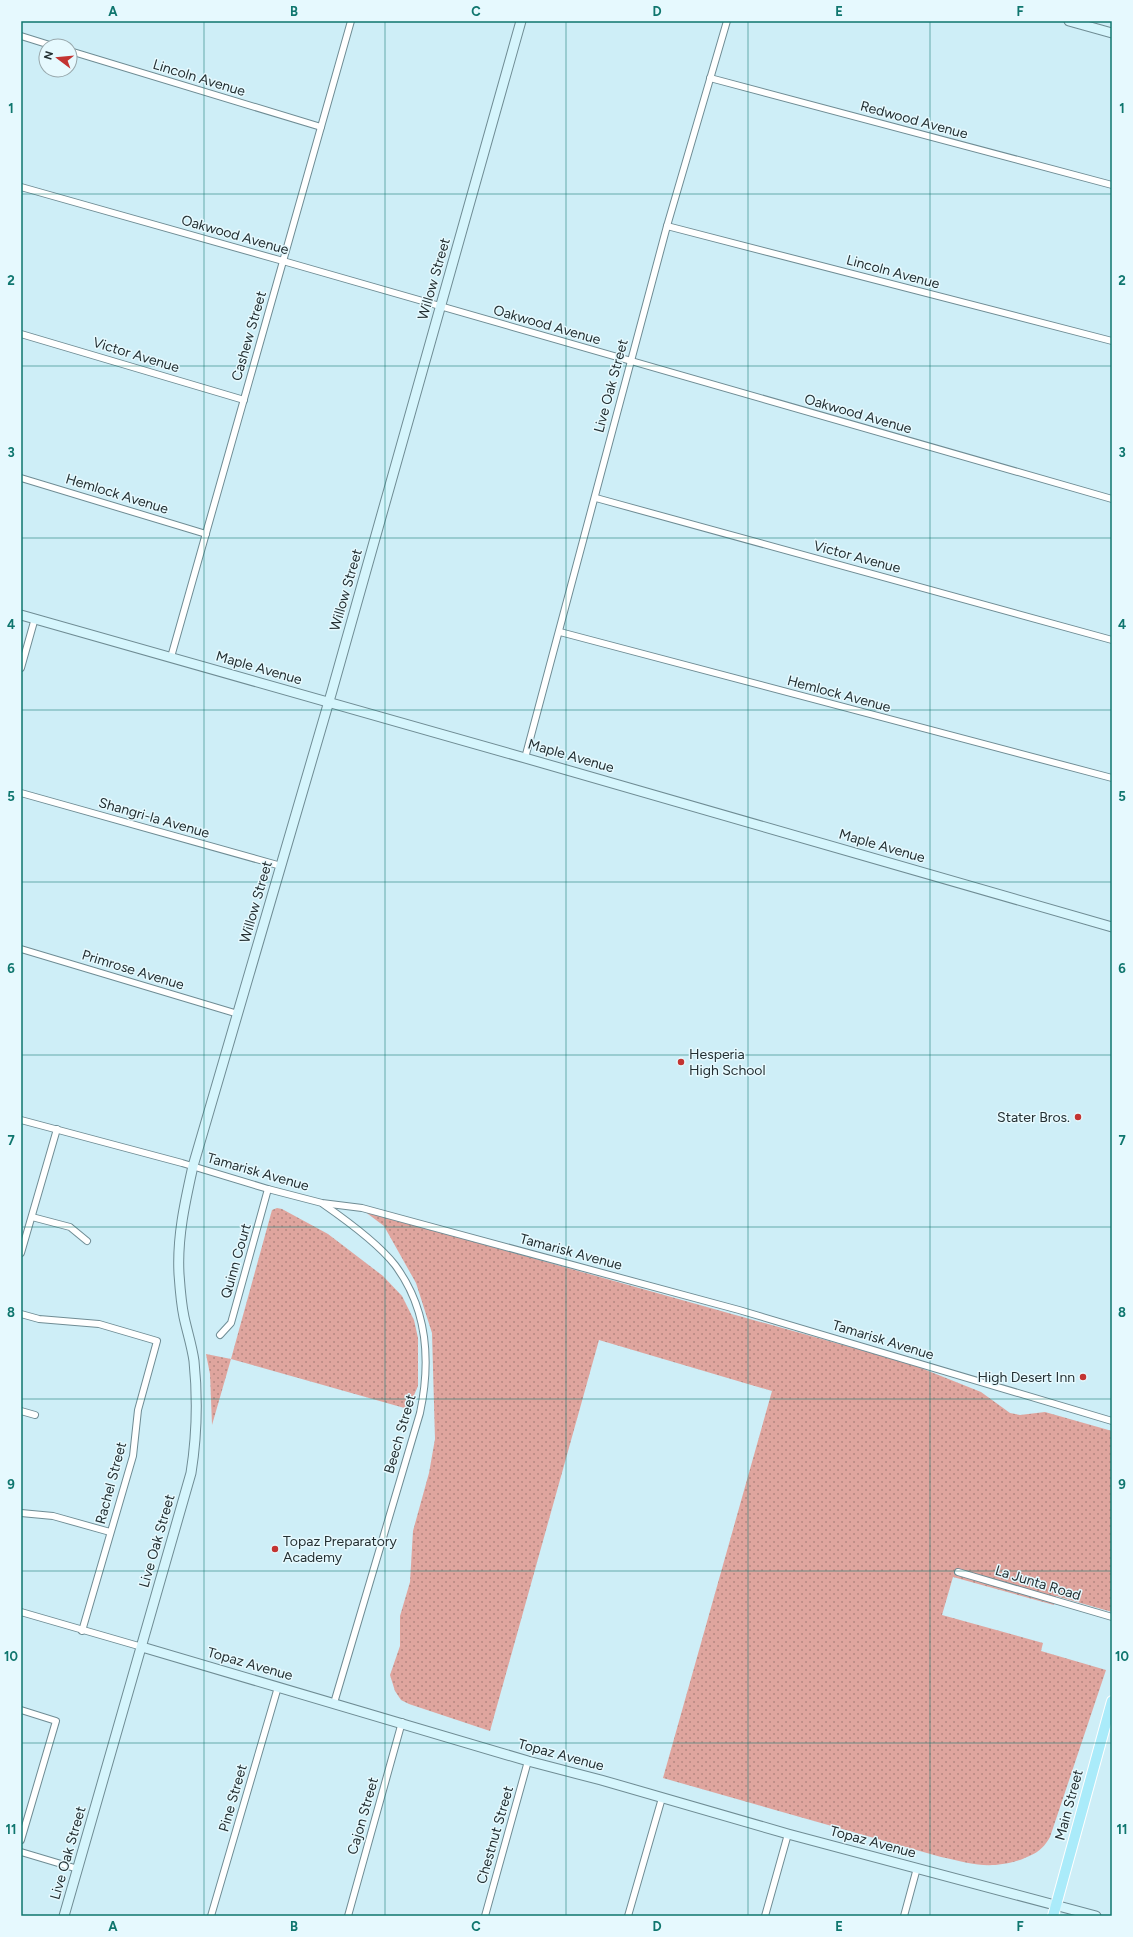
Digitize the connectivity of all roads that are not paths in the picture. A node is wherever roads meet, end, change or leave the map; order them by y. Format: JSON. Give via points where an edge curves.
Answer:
{"nodes":[{"id":1,"x":351,"y":21,"type":"edge"},
{"id":2,"x":521,"y":21,"type":"edge"},
{"id":3,"x":727,"y":21,"type":"edge"},
{"id":4,"x":1069,"y":21,"type":"edge"},
{"id":5,"x":1112,"y":34,"type":"edge"},
{"id":6,"x":21,"y":36,"type":"edge"},
{"id":7,"x":38,"y":41,"type":"edge"},
{"id":8,"x":78,"y":53,"type":"edge"},
{"id":9,"x":710,"y":78,"type":"junction"},
{"id":10,"x":321,"y":127,"type":"junction"},
{"id":11,"x":1112,"y":185,"type":"edge"},
{"id":12,"x":21,"y":187,"type":"edge"},
{"id":13,"x":667,"y":226,"type":"junction"},
{"id":14,"x":283,"y":261,"type":"junction"},
{"id":15,"x":440,"y":307,"type":"junction"},
{"id":16,"x":21,"y":334,"type":"edge"},
{"id":17,"x":1112,"y":341,"type":"edge"},
{"id":18,"x":632,"y":362,"type":"junction"},
{"id":19,"x":244,"y":400,"type":"junction"},
{"id":20,"x":21,"y":478,"type":"edge"},
{"id":21,"x":596,"y":498,"type":"junction"},
{"id":22,"x":1112,"y":499,"type":"edge"},
{"id":23,"x":206,"y":534,"type":"junction"},
{"id":24,"x":21,"y":615,"type":"edge"},
{"id":25,"x":35,"y":618,"type":"junction"},
{"id":26,"x":560,"y":632,"type":"junction"},
{"id":27,"x":1112,"y":640,"type":"edge"},
{"id":28,"x":171,"y":657,"type":"junction"},
{"id":29,"x":21,"y":668,"type":"edge"},
{"id":30,"x":328,"y":703,"type":"junction"},
{"id":31,"x":525,"y":758,"type":"junction"},
{"id":32,"x":1112,"y":778,"type":"edge"},
{"id":33,"x":21,"y":793,"type":"edge"},
{"id":34,"x":281,"y":866,"type":"junction"},
{"id":35,"x":1112,"y":927,"type":"edge"},
{"id":36,"x":21,"y":949,"type":"edge"},
{"id":37,"x":238,"y":1014,"type":"junction"},
{"id":38,"x":21,"y":1120,"type":"edge"},
{"id":39,"x":57,"y":1129,"type":"junction"},
{"id":40,"x":194,"y":1166,"type":"junction"},
{"id":41,"x":268,"y":1189,"type":"junction"},
{"id":42,"x":322,"y":1203,"type":"junction"},
{"id":43,"x":32,"y":1216,"type":"junction"},
{"id":44,"x":87,"y":1241,"type":"dead end"},
{"id":45,"x":21,"y":1253,"type":"edge"},
{"id":46,"x":21,"y":1314,"type":"edge"},
{"id":47,"x":220,"y":1335,"type":"dead end"},
{"id":48,"x":21,"y":1411,"type":"edge"},
{"id":49,"x":35,"y":1416,"type":"dead end"},
{"id":50,"x":1112,"y":1421,"type":"edge"},
{"id":51,"x":21,"y":1513,"type":"edge"},
{"id":52,"x":110,"y":1532,"type":"junction"},
{"id":53,"x":958,"y":1572,"type":"dead end"},
{"id":54,"x":21,"y":1612,"type":"edge"},
{"id":55,"x":1112,"y":1617,"type":"edge"},
{"id":56,"x":82,"y":1631,"type":"junction"},
{"id":57,"x":142,"y":1646,"type":"junction"},
{"id":58,"x":278,"y":1687,"type":"junction"},
{"id":59,"x":1112,"y":1701,"type":"edge"},
{"id":60,"x":334,"y":1703,"type":"junction"},
{"id":61,"x":21,"y":1710,"type":"edge"},
{"id":62,"x":402,"y":1722,"type":"junction"},
{"id":63,"x":528,"y":1761,"type":"junction"},
{"id":64,"x":662,"y":1798,"type":"junction"},
{"id":65,"x":788,"y":1834,"type":"junction"},
{"id":66,"x":21,"y":1840,"type":"edge"},
{"id":67,"x":21,"y":1852,"type":"edge"},
{"id":68,"x":917,"y":1868,"type":"junction"},
{"id":69,"x":78,"y":1869,"type":"junction"},
{"id":70,"x":1056,"y":1905,"type":"junction"},
{"id":71,"x":64,"y":1916,"type":"edge"},
{"id":72,"x":211,"y":1916,"type":"edge"},
{"id":73,"x":348,"y":1916,"type":"edge"},
{"id":74,"x":485,"y":1916,"type":"edge"},
{"id":75,"x":628,"y":1916,"type":"edge"},
{"id":76,"x":764,"y":1916,"type":"edge"},
{"id":77,"x":904,"y":1916,"type":"edge"},
{"id":78,"x":1053,"y":1916,"type":"edge"},
{"id":79,"x":1096,"y":1916,"type":"edge"}],
"edges":[{"from":1,"to":10,"type":"street","name":"Cashew Street"},
{"from":2,"to":15,"type":"street","name":"Willow Street"},
{"from":3,"to":9,"type":"street","name":"Live Oak Street"},
{"from":4,"to":5,"type":"street"},
{"from":6,"to":7,"type":"street"},
{"from":8,"to":10,"type":"street","name":"Lincoln Avenue"},
{"from":9,"to":11,"type":"street","name":"Redwood Avenue"},
{"from":9,"to":13,"type":"street","name":"Live Oak Street"},
{"from":10,"to":14,"type":"street","name":"Cashew Street"},
{"from":12,"to":14,"type":"street","name":"Oakwood Avenue"},
{"from":13,"to":17,"type":"street","name":"Lincoln Avenue"},
{"from":13,"to":18,"type":"street","name":"Live Oak Street"},
{"from":14,"to":15,"type":"street","name":"Oakwood Avenue"},
{"from":14,"to":19,"type":"street","name":"Cashew Street"},
{"from":15,"to":18,"type":"street","name":"Oakwood Avenue"},
{"from":15,"to":30,"type":"street","name":"Willow Street"},
{"from":16,"to":19,"type":"street","name":"Victor Avenue"},
{"from":18,"to":21,"type":"street","name":"Live Oak Street"},
{"from":18,"to":22,"type":"street","name":"Oakwood Avenue"},
{"from":19,"to":23,"type":"street","name":"Cashew Street"},
{"from":20,"to":23,"type":"street","name":"Hemlock Avenue"},
{"from":21,"to":26,"type":"street","name":"Live Oak Street"},
{"from":21,"to":27,"type":"street","name":"Victor Avenue"},
{"from":23,"to":28,"type":"street","name":"Cashew Street"},
{"from":24,"to":25,"type":"street","name":"Maple Avenue"},
{"from":25,"to":28,"type":"street","name":"Maple Avenue"},
{"from":25,"to":29,"type":"street"},
{"from":26,"to":31,"type":"street","name":"Live Oak Street"},
{"from":26,"to":32,"type":"street","name":"Hemlock Avenue"},
{"from":28,"to":30,"type":"street","name":"Maple Avenue"},
{"from":30,"to":31,"type":"street","name":"Maple Avenue"},
{"from":30,"to":34,"type":"street","name":"Willow Street"},
{"from":31,"to":35,"type":"street","name":"Maple Avenue"},
{"from":33,"to":34,"type":"street","name":"Shangri-la Avenue"},
{"from":34,"to":37,"type":"street","name":"Willow Street"},
{"from":36,"to":37,"type":"street","name":"Primrose Avenue"},
{"from":37,"to":40,"type":"street","name":"Willow Street"},
{"from":38,"to":39,"type":"street","name":"Tamarisk Avenue"},
{"from":39,"to":40,"type":"street","name":"Tamarisk Avenue"},
{"from":39,"to":43,"type":"street"},
{"from":40,"to":41,"type":"street","name":"Tamarisk Avenue"},
{"from":40,"to":57,"type":"street","name":"Live Oak Street","via":[[182,1220],[179,1275],[184,1316],[194,1360],[197,1431],[191,1473]]},
{"from":41,"to":42,"type":"street","name":"Tamarisk Avenue"},
{"from":41,"to":47,"type":"street","name":"Quinn Court","via":[[231,1322]]},
{"from":42,"to":50,"type":"street","name":"Tamarisk Avenue","via":[[362,1208],[739,1310]]},
{"from":42,"to":60,"type":"street","name":"Beech Street","via":[[358,1230],[394,1264],[410,1289],[419,1312],[426,1348],[425,1389],[420,1412]]},
{"from":43,"to":44,"type":"street","via":[[70,1227]]},
{"from":43,"to":45,"type":"street"},
{"from":46,"to":52,"type":"street","name":"Rachel Street","via":[[39,1319],[99,1324],[157,1341],[138,1410],[133,1456]]},
{"from":48,"to":49,"type":"street"},
{"from":51,"to":52,"type":"street","via":[[53,1516]]},
{"from":52,"to":56,"type":"street","name":"Rachel Street"},
{"from":53,"to":55,"type":"street","name":"La Junta Road"},
{"from":54,"to":56,"type":"street","name":"Topaz Avenue"},
{"from":56,"to":57,"type":"street","name":"Topaz Avenue"},
{"from":57,"to":58,"type":"street","name":"Topaz Avenue"},
{"from":57,"to":69,"type":"street","name":"Live Oak Street"},
{"from":58,"to":60,"type":"street","name":"Topaz Avenue"},
{"from":58,"to":72,"type":"street","name":"Pine Street"},
{"from":59,"to":70,"type":"main road","name":"Main Street"},
{"from":60,"to":62,"type":"street","name":"Topaz Avenue"},
{"from":61,"to":66,"type":"street","via":[[56,1721]]},
{"from":62,"to":63,"type":"street","name":"Topaz Avenue"},
{"from":62,"to":73,"type":"street","name":"Cajon Street"},
{"from":63,"to":64,"type":"street","name":"Topaz Avenue"},
{"from":63,"to":74,"type":"street","name":"Chestnut Street"},
{"from":64,"to":65,"type":"street","name":"Topaz Avenue"},
{"from":64,"to":75,"type":"street"},
{"from":65,"to":68,"type":"street","name":"Topaz Avenue"},
{"from":65,"to":76,"type":"street"},
{"from":67,"to":69,"type":"street"},
{"from":68,"to":70,"type":"street","name":"Topaz Avenue"},
{"from":68,"to":77,"type":"street"},
{"from":69,"to":71,"type":"street","name":"Live Oak Street"},
{"from":70,"to":78,"type":"main road","name":"Main Street"},
{"from":70,"to":79,"type":"street","name":"Topaz Avenue"}]}
